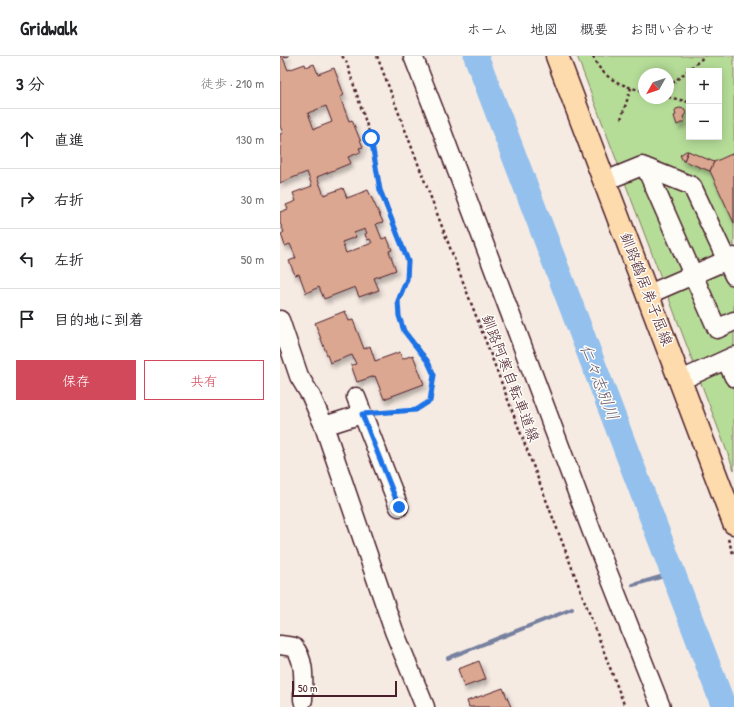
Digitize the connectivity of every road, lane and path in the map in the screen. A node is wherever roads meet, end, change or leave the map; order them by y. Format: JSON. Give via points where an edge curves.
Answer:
{"nodes":[{"id":1,"x":342,"y":56,"type":"edge"},
{"id":2,"x":377,"y":56,"type":"edge"},
{"id":3,"x":413,"y":56,"type":"edge"},
{"id":4,"x":557,"y":56,"type":"edge"},
{"id":5,"x":593,"y":56,"type":"edge"},
{"id":6,"x":705,"y":56,"type":"edge"},
{"id":7,"x":674,"y":82,"type":"edge"},
{"id":8,"x":631,"y":88,"type":"junction"},
{"id":9,"x":638,"y":90,"type":"edge"},
{"id":10,"x":674,"y":98,"type":"edge"},
{"id":11,"x":686,"y":101,"type":"edge"},
{"id":12,"x":620,"y":119,"type":"dead end"},
{"id":13,"x":646,"y":168,"type":"junction"},
{"id":14,"x":606,"y":181,"type":"junction"},
{"id":15,"x":732,"y":264,"type":"edge"},
{"id":16,"x":693,"y":275,"type":"junction"},
{"id":17,"x":649,"y":294,"type":"junction"},
{"id":18,"x":280,"y":320,"type":"edge"},
{"id":19,"x":734,"y":322,"type":"edge"},
{"id":20,"x":730,"y":358,"type":"edge"},
{"id":21,"x":734,"y":378,"type":"edge"},
{"id":22,"x":681,"y":380,"type":"junction"},
{"id":23,"x":359,"y":405,"type":"junction"},
{"id":24,"x":324,"y":426,"type":"junction"},
{"id":25,"x":399,"y":507,"type":"dead end"},
{"id":26,"x":734,"y":523,"type":"edge"},
{"id":27,"x":280,"y":645,"type":"edge"},
{"id":28,"x":303,"y":700,"type":"dead end"},
{"id":29,"x":425,"y":707,"type":"edge"},
{"id":30,"x":625,"y":707,"type":"edge"},
{"id":31,"x":661,"y":707,"type":"edge"}],
"edges":[{"from":1,"to":23,"type":"path","via":[[346,61],[371,138],[380,190],[408,261],[407,279],[398,301],[399,316],[404,331],[428,362],[434,375],[430,401],[416,410]]},
{"from":2,"to":30,"type":"path","name":"釧路阿寒自転車道線"},
{"from":3,"to":31,"type":"street","via":[[592,532]]},
{"from":4,"to":14,"type":"main road","name":"釧路鶴居弟子屈線"},
{"from":5,"to":8,"type":"path","via":[[607,77]]},
{"from":6,"to":7,"type":"path"},
{"from":8,"to":9,"type":"path"},
{"from":8,"to":12,"type":"path"},
{"from":10,"to":11,"type":"path"},
{"from":13,"to":14,"type":"street","via":[[642,166]]},
{"from":13,"to":15,"type":"street","via":[[692,186]]},
{"from":13,"to":16,"type":"street"},
{"from":14,"to":17,"type":"main road","name":"釧路鶴居弟子屈線"},
{"from":15,"to":16,"type":"street"},
{"from":16,"to":17,"type":"street"},
{"from":16,"to":19,"type":"street","via":[[717,329]]},
{"from":17,"to":22,"type":"main road","name":"釧路鶴居弟子屈線"},
{"from":18,"to":24,"type":"street","via":[[299,376]]},
{"from":20,"to":21,"type":"street"},
{"from":20,"to":22,"type":"street"},
{"from":22,"to":26,"type":"main road","name":"釧路鶴居弟子屈線"},
{"from":23,"to":24,"type":"street"},
{"from":23,"to":25,"type":"street"},
{"from":24,"to":29,"type":"street","via":[[394,631]]},
{"from":27,"to":28,"type":"street","via":[[294,647],[300,654]]}]}
